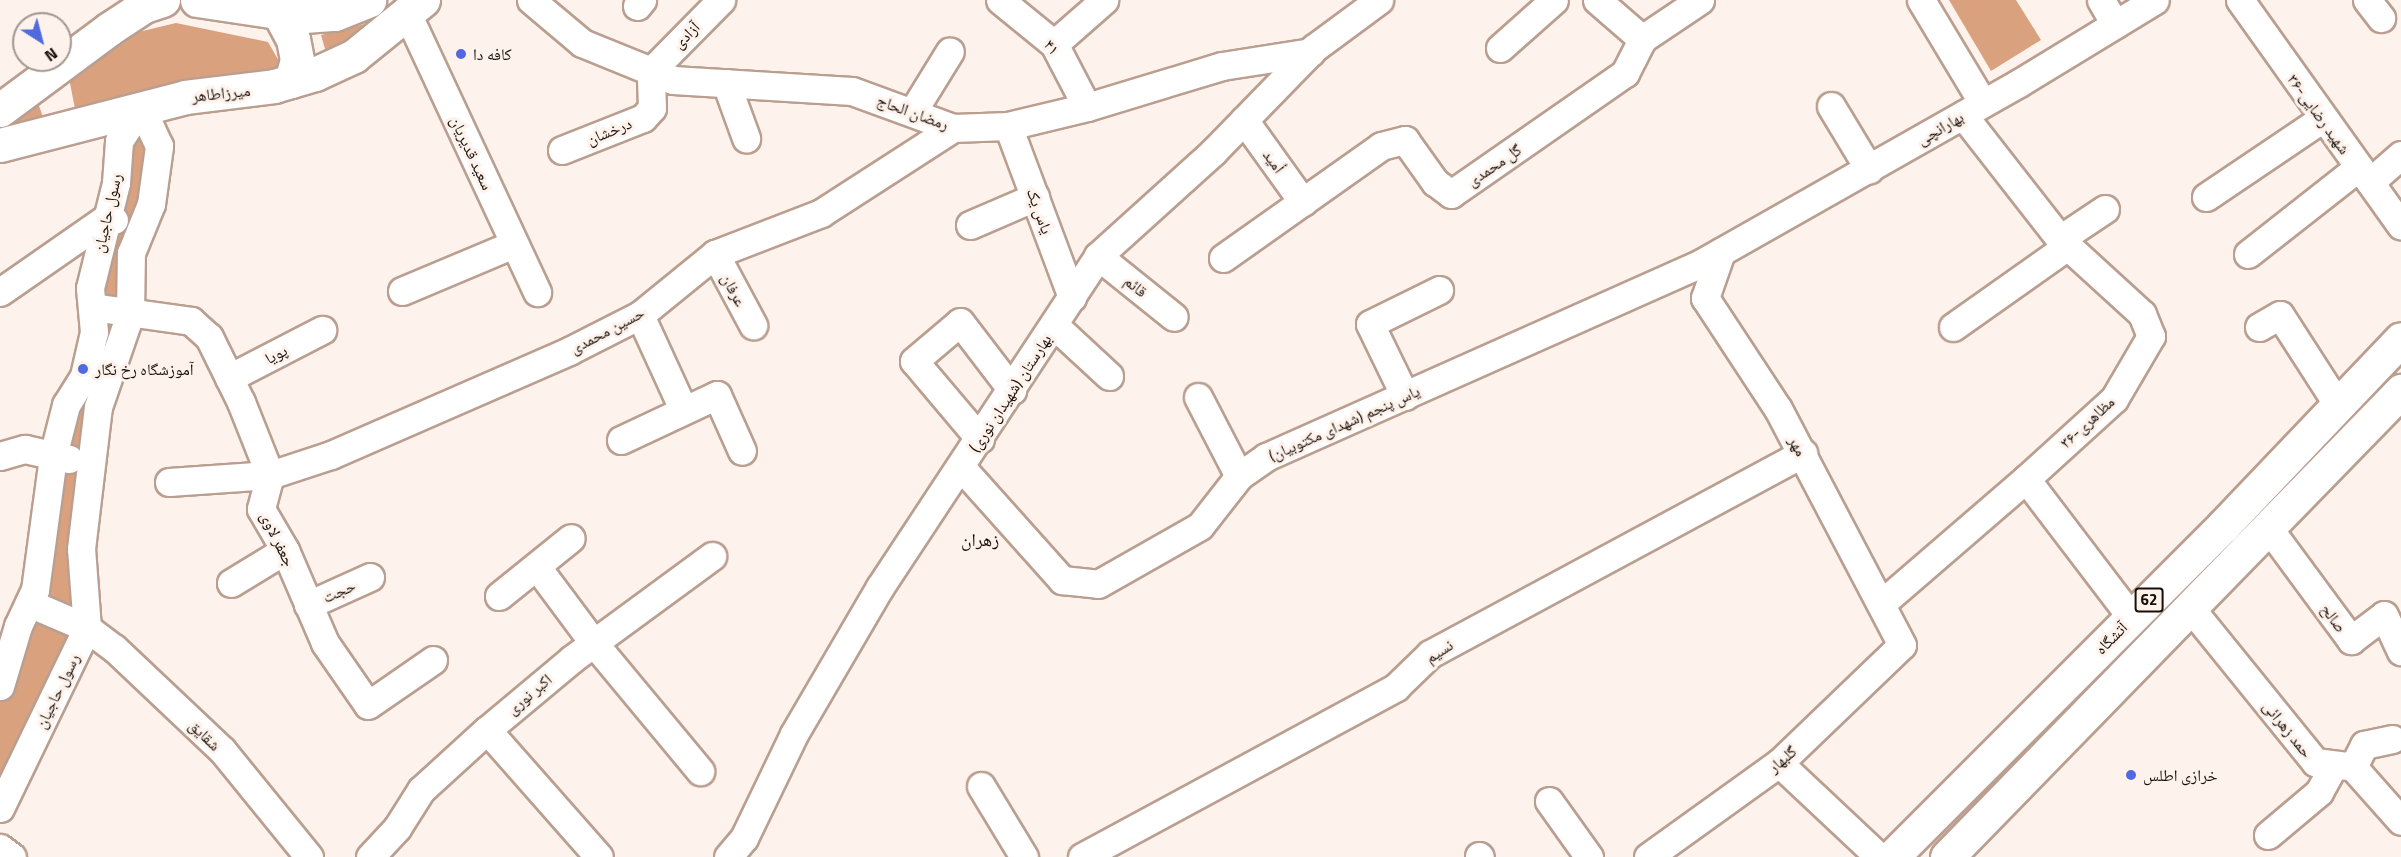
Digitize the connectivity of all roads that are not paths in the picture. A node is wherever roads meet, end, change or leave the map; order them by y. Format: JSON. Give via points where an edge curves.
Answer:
{"nodes":[{"id":1,"x":163,"y":0,"type":"edge"},
{"id":2,"x":197,"y":0,"type":"edge"},
{"id":3,"x":369,"y":0,"type":"edge"},
{"id":4,"x":531,"y":0,"type":"edge"},
{"id":5,"x":721,"y":0,"type":"edge"},
{"id":6,"x":1000,"y":0,"type":"edge"},
{"id":7,"x":1104,"y":0,"type":"edge"},
{"id":8,"x":1379,"y":0,"type":"edge"},
{"id":9,"x":1554,"y":0,"type":"edge"},
{"id":10,"x":1597,"y":0,"type":"edge"},
{"id":11,"x":1700,"y":0,"type":"edge"},
{"id":12,"x":1921,"y":0,"type":"edge"},
{"id":13,"x":2101,"y":0,"type":"edge"},
{"id":14,"x":2155,"y":0,"type":"edge"},
{"id":15,"x":2240,"y":0,"type":"edge"},
{"id":16,"x":415,"y":7,"type":"edge"},
{"id":17,"x":279,"y":13,"type":"junction"},
{"id":18,"x":2115,"y":24,"type":"junction"},
{"id":19,"x":1642,"y":39,"type":"junction"},
{"id":20,"x":1054,"y":44,"type":"junction"},
{"id":21,"x":1500,"y":48,"type":"dead end"},
{"id":22,"x":950,"y":51,"type":"dead end"},
{"id":23,"x":1311,"y":52,"type":"junction"},
{"id":24,"x":651,"y":71,"type":"junction"},
{"id":25,"x":47,"y":75,"type":"junction"},
{"id":26,"x":291,"y":81,"type":"junction"},
{"id":27,"x":726,"y":83,"type":"junction"},
{"id":28,"x":1831,"y":106,"type":"dead end"},
{"id":29,"x":141,"y":107,"type":"junction"},
{"id":30,"x":1087,"y":107,"type":"junction"},
{"id":31,"x":1973,"y":109,"type":"junction"},
{"id":32,"x":0,"y":110,"type":"edge"},
{"id":33,"x":913,"y":111,"type":"junction"},
{"id":34,"x":2323,"y":118,"type":"junction"},
{"id":35,"x":1244,"y":120,"type":"junction"},
{"id":36,"x":67,"y":125,"type":"junction"},
{"id":37,"x":1008,"y":126,"type":"junction"},
{"id":38,"x":953,"y":128,"type":"junction"},
{"id":39,"x":746,"y":138,"type":"dead end"},
{"id":40,"x":0,"y":145,"type":"edge"},
{"id":41,"x":562,"y":150,"type":"dead end"},
{"id":42,"x":2401,"y":155,"type":"edge"},
{"id":43,"x":1869,"y":169,"type":"junction"},
{"id":44,"x":2364,"y":175,"type":"junction"},
{"id":45,"x":1035,"y":197,"type":"junction"},
{"id":46,"x":2206,"y":197,"type":"dead end"},
{"id":47,"x":1303,"y":202,"type":"junction"},
{"id":48,"x":2105,"y":209,"type":"dead end"},
{"id":49,"x":105,"y":219,"type":"junction"},
{"id":50,"x":143,"y":224,"type":"junction"},
{"id":51,"x":970,"y":225,"type":"dead end"},
{"id":52,"x":2401,"y":226,"type":"edge"},
{"id":53,"x":2064,"y":242,"type":"junction"},
{"id":54,"x":514,"y":244,"type":"junction"},
{"id":55,"x":1721,"y":252,"type":"junction"},
{"id":56,"x":715,"y":254,"type":"junction"},
{"id":57,"x":2248,"y":255,"type":"dead end"},
{"id":58,"x":1098,"y":256,"type":"junction"},
{"id":59,"x":1223,"y":258,"type":"dead end"},
{"id":60,"x":1439,"y":290,"type":"dead end"},
{"id":61,"x":402,"y":291,"type":"dead end"},
{"id":62,"x":0,"y":292,"type":"edge"},
{"id":63,"x":537,"y":292,"type":"dead end"},
{"id":64,"x":1072,"y":297,"type":"junction"},
{"id":65,"x":92,"y":307,"type":"junction"},
{"id":66,"x":130,"y":314,"type":"junction"},
{"id":67,"x":640,"y":315,"type":"junction"},
{"id":68,"x":1174,"y":317,"type":"dead end"},
{"id":69,"x":753,"y":325,"type":"dead end"},
{"id":70,"x":1054,"y":325,"type":"junction"},
{"id":71,"x":1953,"y":327,"type":"dead end"},
{"id":72,"x":2259,"y":327,"type":"dead end"},
{"id":73,"x":322,"y":330,"type":"dead end"},
{"id":74,"x":2401,"y":339,"type":"edge"},
{"id":75,"x":1109,"y":376,"type":"dead end"},
{"id":76,"x":229,"y":378,"type":"junction"},
{"id":77,"x":1012,"y":390,"type":"junction"},
{"id":78,"x":2401,"y":391,"type":"edge"},
{"id":79,"x":1405,"y":396,"type":"junction"},
{"id":80,"x":1198,"y":397,"type":"dead end"},
{"id":81,"x":2338,"y":405,"type":"junction"},
{"id":82,"x":683,"y":409,"type":"junction"},
{"id":83,"x":621,"y":440,"type":"dead end"},
{"id":84,"x":980,"y":440,"type":"junction"},
{"id":85,"x":742,"y":451,"type":"dead end"},
{"id":86,"x":1803,"y":453,"type":"junction"},
{"id":87,"x":0,"y":456,"type":"edge"},
{"id":88,"x":53,"y":456,"type":"junction"},
{"id":89,"x":91,"y":462,"type":"junction"},
{"id":90,"x":962,"y":467,"type":"junction"},
{"id":91,"x":270,"y":475,"type":"junction"},
{"id":92,"x":1239,"y":476,"type":"junction"},
{"id":93,"x":2026,"y":479,"type":"junction"},
{"id":94,"x":169,"y":482,"type":"dead end"},
{"id":95,"x":83,"y":513,"type":"junction"},
{"id":96,"x":46,"y":517,"type":"junction"},
{"id":97,"x":2270,"y":530,"type":"junction"},
{"id":98,"x":571,"y":538,"type":"dead end"},
{"id":99,"x":285,"y":550,"type":"junction"},
{"id":100,"x":712,"y":556,"type":"dead end"},
{"id":101,"x":537,"y":567,"type":"junction"},
{"id":102,"x":370,"y":577,"type":"dead end"},
{"id":103,"x":2167,"y":581,"type":"junction"},
{"id":104,"x":231,"y":583,"type":"dead end"},
{"id":105,"x":499,"y":596,"type":"dead end"},
{"id":106,"x":1881,"y":604,"type":"junction"},
{"id":107,"x":308,"y":605,"type":"junction"},
{"id":108,"x":2192,"y":610,"type":"junction"},
{"id":109,"x":2132,"y":617,"type":"junction"},
{"id":110,"x":16,"y":620,"type":"edge"},
{"id":111,"x":87,"y":628,"type":"junction"},
{"id":112,"x":593,"y":642,"type":"junction"},
{"id":113,"x":1902,"y":645,"type":"joint"},
{"id":114,"x":2401,"y":651,"type":"edge"},
{"id":115,"x":433,"y":660,"type":"dead end"},
{"id":116,"x":2087,"y":661,"type":"junction"},
{"id":117,"x":0,"y":686,"type":"edge"},
{"id":118,"x":2114,"y":688,"type":"junction"},
{"id":119,"x":487,"y":730,"type":"junction"},
{"id":120,"x":2392,"y":739,"type":"dead end"},
{"id":121,"x":1779,"y":763,"type":"junction"},
{"id":122,"x":2343,"y":766,"type":"junction"},
{"id":123,"x":700,"y":771,"type":"dead end"},
{"id":124,"x":981,"y":786,"type":"dead end"},
{"id":125,"x":1549,"y":801,"type":"dead end"},
{"id":126,"x":0,"y":808,"type":"edge"},
{"id":127,"x":2401,"y":821,"type":"edge"},
{"id":128,"x":2268,"y":835,"type":"dead end"},
{"id":129,"x":0,"y":848,"type":"edge"},
{"id":130,"x":12,"y":857,"type":"edge"},
{"id":131,"x":309,"y":857,"type":"edge"},
{"id":132,"x":370,"y":857,"type":"edge"},
{"id":133,"x":599,"y":857,"type":"edge"},
{"id":134,"x":728,"y":857,"type":"edge"},
{"id":135,"x":1024,"y":857,"type":"edge"},
{"id":136,"x":1082,"y":857,"type":"edge"},
{"id":137,"x":1589,"y":857,"type":"edge"},
{"id":138,"x":1648,"y":857,"type":"edge"},
{"id":139,"x":1879,"y":857,"type":"edge"},
{"id":140,"x":1892,"y":857,"type":"edge"},
{"id":141,"x":1947,"y":857,"type":"edge"}],
"edges":[{"from":1,"to":25,"type":"main road","via":[[144,6]]},
{"from":2,"to":17,"type":"main road"},
{"from":3,"to":17,"type":"main road","via":[[335,14]]},
{"from":4,"to":24,"type":"street","name":"رمضان الحاج","via":[[582,43]]},
{"from":5,"to":24,"type":"street","name":"آزادی"},
{"from":6,"to":20,"type":"street","name":"۴۱"},
{"from":7,"to":20,"type":"street"},
{"from":8,"to":23,"type":"street","name":"بهارستان (شهیدان نوری)"},
{"from":9,"to":21,"type":"street"},
{"from":10,"to":19,"type":"street"},
{"from":11,"to":19,"type":"street"},
{"from":12,"to":31,"type":"street","name":"۳۶-مظاهری"},
{"from":13,"to":18,"type":"street"},
{"from":14,"to":18,"type":"street","name":"بهارانچی"},
{"from":15,"to":34,"type":"street","name":"۳۶-شهید رضایی"},
{"from":16,"to":26,"type":"main road","name":"میرزاطاهر","via":[[354,56]]},
{"from":16,"to":54,"type":"street","name":"سعید قدیریان"},
{"from":17,"to":26,"type":"main road","via":[[293,39],[297,60]]},
{"from":18,"to":31,"type":"street","name":"بهارانچی"},
{"from":19,"to":47,"type":"street","name":"گل محمدی","via":[[1625,73],[1451,194],[1435,182],[1404,140],[1381,146]]},
{"from":20,"to":30,"type":"street","name":"۴۱"},
{"from":22,"to":33,"type":"street"},
{"from":23,"to":30,"type":"street","name":"رمضان الحاج","via":[[1222,66]]},
{"from":23,"to":35,"type":"street","name":"بهارستان (شهیدان نوری)"},
{"from":24,"to":27,"type":"street","name":"رمضان الحاج","via":[[672,80]]},
{"from":24,"to":41,"type":"street","name":"درخشان","via":[[652,108],[643,118]]},
{"from":25,"to":32,"type":"main road"},
{"from":25,"to":36,"type":"main road","via":[[49,95]]},
{"from":26,"to":29,"type":"main road","name":"میرزاطاهر"},
{"from":27,"to":33,"type":"street","name":"رمضان الحاج","via":[[852,91]]},
{"from":27,"to":39,"type":"street"},
{"from":28,"to":43,"type":"street"},
{"from":29,"to":36,"type":"main road","name":"میرزاطاهر"},
{"from":29,"to":49,"type":"street","name":"رسول حاجیان","via":[[119,141],[116,183]]},
{"from":29,"to":50,"type":"street","name":"رسول حاجیان","via":[[159,146],[151,204]]},
{"from":30,"to":37,"type":"street","name":"رمضان الحاج"},
{"from":31,"to":43,"type":"street","name":"بهارانچی"},
{"from":31,"to":53,"type":"street","name":"۳۶-مظاهری"},
{"from":33,"to":38,"type":"street","name":"رمضان الحاج"},
{"from":34,"to":44,"type":"street","name":"۳۶-شهید رضایی"},
{"from":34,"to":46,"type":"street"},
{"from":35,"to":47,"type":"street","name":"اُمید"},
{"from":35,"to":58,"type":"street","name":"بهارستان (شهیدان نوری)"},
{"from":36,"to":40,"type":"main road","name":"میرزاطاهر"},
{"from":37,"to":38,"type":"street","name":"رمضان الحاج"},
{"from":37,"to":45,"type":"street","name":"یاس یک"},
{"from":38,"to":56,"type":"street","name":"حسین محمدی","via":[[821,213]]},
{"from":42,"to":44,"type":"street"},
{"from":43,"to":55,"type":"street","name":"بهارانچی"},
{"from":44,"to":52,"type":"street","name":"۳۶-شهید رضایی"},
{"from":44,"to":57,"type":"street"},
{"from":45,"to":51,"type":"street"},
{"from":45,"to":64,"type":"street","name":"یاس یک"},
{"from":47,"to":59,"type":"street","name":"گل محمدی"},
{"from":48,"to":53,"type":"street"},
{"from":49,"to":50,"type":"street"},
{"from":49,"to":62,"type":"street"},
{"from":49,"to":65,"type":"street","name":"رسول حاجیان","via":[[90,288]]},
{"from":50,"to":66,"type":"street","name":"رسول حاجیان","via":[[131,253]]},
{"from":53,"to":71,"type":"street"},
{"from":53,"to":93,"type":"street","name":"۳۶-مظاهری","via":[[2142,314],[2151,336],[2115,399]]},
{"from":54,"to":61,"type":"street"},
{"from":54,"to":63,"type":"street","name":"سعید قدیریان"},
{"from":55,"to":79,"type":"street","name":"یاس پنجم (شهدای مکتوبیان)"},
{"from":55,"to":86,"type":"street","name":"مهر","via":[[1705,298]]},
{"from":56,"to":67,"type":"street","name":"حسین محمدی"},
{"from":56,"to":69,"type":"street","name":"عرفان"},
{"from":58,"to":64,"type":"street","name":"بهارستان (شهیدان نوری)"},
{"from":58,"to":68,"type":"street","name":"قائم"},
{"from":60,"to":79,"type":"street","via":[[1370,324]]},
{"from":64,"to":70,"type":"street","name":"بهارستان (شهیدان نوری)"},
{"from":65,"to":66,"type":"street"},
{"from":65,"to":88,"type":"street","name":"رسول حاجیان","via":[[94,333],[84,376],[66,405]]},
{"from":66,"to":76,"type":"street","via":[[190,321],[209,337]]},
{"from":66,"to":89,"type":"street","name":"رسول حاجیان","via":[[98,407]]},
{"from":67,"to":82,"type":"street"},
{"from":67,"to":91,"type":"street","name":"حسین محمدی","via":[[569,351],[331,455]]},
{"from":70,"to":75,"type":"street"},
{"from":70,"to":77,"type":"street","name":"بهارستان (شهیدان نوری)"},
{"from":72,"to":81,"type":"street","via":[[2280,315]]},
{"from":73,"to":76,"type":"street","name":"پویا"},
{"from":74,"to":81,"type":"main road","name":"آتشگاه","number":"62"},
{"from":76,"to":91,"type":"street"},
{"from":77,"to":84,"type":"street","name":"بهارستان (شهیدان نوری)"},
{"from":77,"to":84,"type":"street","via":[[960,322],[914,361]]},
{"from":78,"to":97,"type":"main road","number":"62"},
{"from":79,"to":92,"type":"street","name":"یاس پنجم (شهدای مکتوبیان)","via":[[1266,457]]},
{"from":80,"to":92,"type":"street"},
{"from":81,"to":103,"type":"main road","name":"آتشگاه","number":"62"},
{"from":82,"to":83,"type":"street"},
{"from":82,"to":85,"type":"street","via":[[717,395]]},
{"from":84,"to":90,"type":"street","name":"بهارستان (شهیدان نوری)"},
{"from":86,"to":106,"type":"street","name":"مهر"},
{"from":86,"to":136,"type":"street","name":"نسیم","via":[[1430,654],[1396,687]]},
{"from":87,"to":88,"type":"street","via":[[25,449]]},
{"from":88,"to":89,"type":"street"},
{"from":88,"to":96,"type":"street","name":"رسول حاجیان"},
{"from":89,"to":95,"type":"street","name":"رسول حاجیان"},
{"from":90,"to":92,"type":"street","name":"یاس پنجم (شهدای مکتوبیان)","via":[[1062,580],[1098,584],[1200,526]]},
{"from":90,"to":134,"type":"street","name":"بهارستان (شهیدان نوری)","via":[[880,586],[794,734],[744,838]]},
{"from":91,"to":94,"type":"street","name":"حسین محمدی"},
{"from":91,"to":99,"type":"street","name":"جعفر لاوی","via":[[261,509]]},
{"from":93,"to":106,"type":"street"},
{"from":93,"to":109,"type":"street"},
{"from":95,"to":96,"type":"street"},
{"from":95,"to":111,"type":"street","name":"رسول حاجیان","via":[[81,549]]},
{"from":96,"to":110,"type":"street","name":"رسول حاجیان","via":[[35,590]]},
{"from":97,"to":108,"type":"main road","number":"62"},
{"from":97,"to":114,"type":"street","name":"صالح","via":[[2351,640],[2384,615]]},
{"from":98,"to":101,"type":"street"},
{"from":99,"to":104,"type":"street"},
{"from":99,"to":107,"type":"street","name":"جعفر لاوی"},
{"from":100,"to":112,"type":"street","name":"اکبر نوری"},
{"from":101,"to":105,"type":"street"},
{"from":101,"to":112,"type":"street"},
{"from":102,"to":107,"type":"street","name":"حجت"},
{"from":103,"to":108,"type":"main road","via":[[2163,595],[2170,609]]},
{"from":103,"to":109,"type":"main road","name":"آتشگاه","number":"62"},
{"from":106,"to":113,"type":"street","name":"مهر"},
{"from":107,"to":115,"type":"street","name":"جعفر لاوی","via":[[325,644],[368,705]]},
{"from":108,"to":118,"type":"main road","number":"62"},
{"from":108,"to":122,"type":"street","name":"حمد زهرائی","via":[[2315,762]]},
{"from":109,"to":116,"type":"main road","name":"آتشگاه","number":"62"},
{"from":110,"to":111,"type":"street","name":"شقایق"},
{"from":110,"to":117,"type":"street","name":"رسول حاجیان"},
{"from":111,"to":126,"type":"street","name":"رسول حاجیان"},
{"from":111,"to":131,"type":"street","name":"شقایق","via":[[114,648],[222,750]]},
{"from":112,"to":119,"type":"street","name":"اکبر نوری"},
{"from":112,"to":123,"type":"street"},
{"from":113,"to":121,"type":"street","name":"گلبهار"},
{"from":116,"to":118,"type":"main road","via":[[2115,665]]},
{"from":116,"to":140,"type":"main road","name":"آتشگاه","number":"62"},
{"from":118,"to":141,"type":"main road","number":"62"},
{"from":119,"to":132,"type":"street","name":"اکبر نوری","via":[[420,790],[397,828]]},
{"from":119,"to":133,"type":"street"},
{"from":120,"to":122,"type":"street","via":[[2364,745]]},
{"from":121,"to":138,"type":"street","name":"گلبهار"},
{"from":121,"to":139,"type":"street"},
{"from":122,"to":127,"type":"street","name":"حمد زهرائی"},
{"from":122,"to":128,"type":"street"},
{"from":124,"to":135,"type":"street"},
{"from":125,"to":137,"type":"street"},
{"from":129,"to":130,"type":"street"}]}
